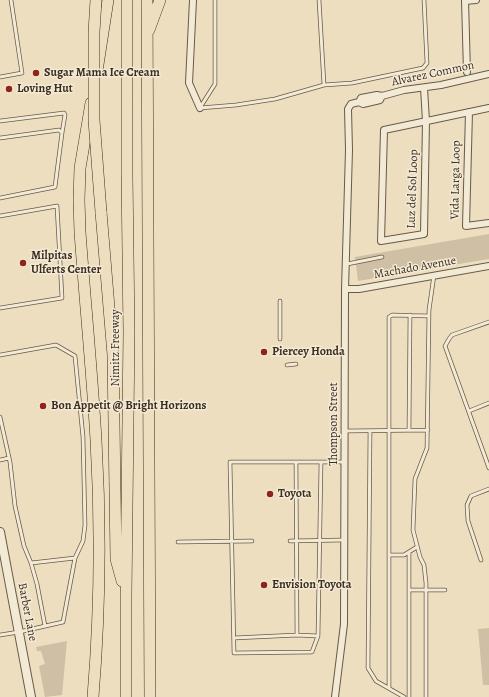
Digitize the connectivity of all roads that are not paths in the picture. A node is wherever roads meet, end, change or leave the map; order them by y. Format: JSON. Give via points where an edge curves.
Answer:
{"nodes":[{"id":1,"x":12,"y":0,"type":"edge"},
{"id":2,"x":96,"y":0,"type":"edge"},
{"id":3,"x":108,"y":0,"type":"edge"},
{"id":4,"x":127,"y":0,"type":"edge"},
{"id":5,"x":147,"y":0,"type":"edge"},
{"id":6,"x":160,"y":0,"type":"edge"},
{"id":7,"x":193,"y":0,"type":"edge"},
{"id":8,"x":215,"y":0,"type":"edge"},
{"id":9,"x":319,"y":0,"type":"edge"},
{"id":10,"x":424,"y":0,"type":"edge"},
{"id":11,"x":465,"y":0,"type":"edge"},
{"id":12,"x":476,"y":0,"type":"edge"},
{"id":13,"x":147,"y":36,"type":"junction"},
{"id":14,"x":466,"y":72,"type":"dead end"},
{"id":15,"x":489,"y":74,"type":"edge"},
{"id":16,"x":0,"y":77,"type":"edge"},
{"id":17,"x":324,"y":86,"type":"junction"},
{"id":18,"x":424,"y":88,"type":"junction"},
{"id":19,"x":350,"y":106,"type":"joint"},
{"id":20,"x":200,"y":108,"type":"junction"},
{"id":21,"x":489,"y":108,"type":"edge"},
{"id":22,"x":469,"y":112,"type":"junction"},
{"id":23,"x":0,"y":121,"type":"edge"},
{"id":24,"x":426,"y":121,"type":"junction"},
{"id":25,"x":62,"y":133,"type":"junction"},
{"id":26,"x":0,"y":138,"type":"edge"},
{"id":27,"x":0,"y":198,"type":"edge"},
{"id":28,"x":0,"y":216,"type":"edge"},
{"id":29,"x":489,"y":222,"type":"edge"},
{"id":30,"x":382,"y":257,"type":"dead end"},
{"id":31,"x":346,"y":264,"type":"junction"},
{"id":32,"x":489,"y":266,"type":"edge"},
{"id":33,"x":434,"y":275,"type":"junction"},
{"id":34,"x":345,"y":289,"type":"junction"},
{"id":35,"x":280,"y":301,"type":"dead end"},
{"id":36,"x":0,"y":308,"type":"edge"},
{"id":37,"x":410,"y":315,"type":"junction"},
{"id":38,"x":429,"y":316,"type":"junction"},
{"id":39,"x":489,"y":322,"type":"edge"},
{"id":40,"x":280,"y":339,"type":"dead end"},
{"id":41,"x":0,"y":355,"type":"edge"},
{"id":42,"x":296,"y":364,"type":"dead end"},
{"id":43,"x":287,"y":365,"type":"dead end"},
{"id":44,"x":489,"y":403,"type":"edge"},
{"id":45,"x":469,"y":411,"type":"junction"},
{"id":46,"x":0,"y":417,"type":"edge"},
{"id":47,"x":389,"y":430,"type":"junction"},
{"id":48,"x":409,"y":430,"type":"junction"},
{"id":49,"x":428,"y":430,"type":"junction"},
{"id":50,"x":345,"y":431,"type":"junction"},
{"id":51,"x":370,"y":431,"type":"junction"},
{"id":52,"x":9,"y":458,"type":"junction"},
{"id":53,"x":0,"y":460,"type":"edge"},
{"id":54,"x":296,"y":462,"type":"junction"},
{"id":55,"x":321,"y":462,"type":"junction"},
{"id":56,"x":344,"y":462,"type":"junction"},
{"id":57,"x":489,"y":468,"type":"edge"},
{"id":58,"x":489,"y":490,"type":"edge"},
{"id":59,"x":0,"y":532,"type":"edge"},
{"id":60,"x":344,"y":540,"type":"junction"},
{"id":61,"x":232,"y":541,"type":"junction"},
{"id":62,"x":252,"y":541,"type":"dead end"},
{"id":63,"x":290,"y":541,"type":"dead end"},
{"id":64,"x":297,"y":541,"type":"junction"},
{"id":65,"x":320,"y":541,"type":"junction"},
{"id":66,"x":178,"y":542,"type":"dead end"},
{"id":67,"x":417,"y":547,"type":"junction"},
{"id":68,"x":409,"y":553,"type":"junction"},
{"id":69,"x":389,"y":554,"type":"junction"},
{"id":70,"x":75,"y":558,"type":"junction"},
{"id":71,"x":481,"y":560,"type":"dead end"},
{"id":72,"x":31,"y":563,"type":"junction"},
{"id":73,"x":409,"y":590,"type":"junction"},
{"id":74,"x":445,"y":590,"type":"dead end"},
{"id":75,"x":426,"y":591,"type":"junction"},
{"id":76,"x":126,"y":595,"type":"junction"},
{"id":77,"x":45,"y":626,"type":"junction"},
{"id":78,"x":150,"y":629,"type":"junction"},
{"id":79,"x":19,"y":632,"type":"junction"},
{"id":80,"x":0,"y":635,"type":"edge"},
{"id":81,"x":297,"y":635,"type":"junction"},
{"id":82,"x":318,"y":636,"type":"junction"},
{"id":83,"x":234,"y":638,"type":"junction"},
{"id":84,"x":389,"y":688,"type":"junction"},
{"id":85,"x":31,"y":697,"type":"edge"},
{"id":86,"x":93,"y":697,"type":"edge"},
{"id":87,"x":126,"y":697,"type":"edge"},
{"id":88,"x":150,"y":697,"type":"edge"},
{"id":89,"x":157,"y":697,"type":"edge"},
{"id":90,"x":335,"y":697,"type":"edge"},
{"id":91,"x":404,"y":697,"type":"edge"},
{"id":92,"x":409,"y":697,"type":"edge"},
{"id":93,"x":426,"y":697,"type":"edge"}],
"edges":[{"from":1,"to":16,"type":"lane","via":[[22,73]]},
{"from":2,"to":76,"type":"highway","bridge":true,"via":[[94,120],[113,355],[116,560]]},
{"from":3,"to":86,"type":"highway","via":[[82,160],[79,200],[98,488],[97,648]]},
{"from":4,"to":76,"type":"highway","name":"Nimitz Freeway","via":[[129,332]]},
{"from":5,"to":13,"type":"highway"},
{"from":6,"to":13,"type":"highway"},
{"from":7,"to":20,"type":"street","via":[[189,83]]},
{"from":8,"to":20,"type":"lane","via":[[215,84]]},
{"from":9,"to":17,"type":"lane"},
{"from":10,"to":17,"type":"lane","via":[[427,63],[423,68]]},
{"from":11,"to":12,"type":"street"},
{"from":11,"to":14,"type":"street"},
{"from":13,"to":78,"type":"highway"},
{"from":15,"to":18,"type":"street","name":"Alvarez Common"},
{"from":17,"to":20,"type":"lane","via":[[274,99]]},
{"from":18,"to":19,"type":"street","name":"Alvarez Common","via":[[404,90],[382,96],[380,100]]},
{"from":18,"to":24,"type":"street","name":"Luz del Sol Loop"},
{"from":19,"to":31,"type":"street","name":"Thompson Street"},
{"from":21,"to":22,"type":"street"},
{"from":22,"to":24,"type":"street"},
{"from":22,"to":29,"type":"street","name":"Vida Larga Loop","via":[[466,226]]},
{"from":23,"to":25,"type":"lane","via":[[64,112]]},
{"from":24,"to":24,"type":"street","name":"Luz del Sol Loop","via":[[384,130],[381,241],[424,234]]},
{"from":25,"to":26,"type":"lane","via":[[59,130]]},
{"from":25,"to":27,"type":"lane","via":[[55,187]]},
{"from":28,"to":36,"type":"lane","via":[[57,206],[62,298]]},
{"from":30,"to":31,"type":"lane"},
{"from":31,"to":34,"type":"street","name":"Thompson Street"},
{"from":32,"to":33,"type":"street","name":"Machado Avenue"},
{"from":33,"to":34,"type":"street","name":"Machado Avenue","via":[[359,289]]},
{"from":33,"to":38,"type":"lane"},
{"from":34,"to":50,"type":"street","name":"Thompson Street"},
{"from":35,"to":40,"type":"lane"},
{"from":37,"to":38,"type":"lane"},
{"from":37,"to":47,"type":"lane","via":[[392,315],[389,318]]},
{"from":37,"to":48,"type":"lane"},
{"from":38,"to":49,"type":"lane"},
{"from":39,"to":45,"type":"lane","via":[[452,335],[445,346]]},
{"from":41,"to":70,"type":"lane","via":[[56,345],[75,356],[83,437],[85,525],[83,541]]},
{"from":42,"to":43,"type":"lane"},
{"from":44,"to":45,"type":"lane"},
{"from":45,"to":57,"type":"lane"},
{"from":46,"to":52,"type":"lane"},
{"from":47,"to":48,"type":"lane"},
{"from":47,"to":51,"type":"lane"},
{"from":47,"to":69,"type":"lane"},
{"from":48,"to":49,"type":"lane"},
{"from":49,"to":67,"type":"lane","via":[[427,448],[415,479],[413,530]]},
{"from":50,"to":51,"type":"lane"},
{"from":50,"to":56,"type":"street","name":"Thompson Street"},
{"from":51,"to":84,"type":"lane","via":[[368,668],[376,681]]},
{"from":52,"to":53,"type":"lane"},
{"from":52,"to":72,"type":"lane","via":[[15,506],[24,546]]},
{"from":54,"to":55,"type":"lane"},
{"from":54,"to":61,"type":"lane","via":[[230,462]]},
{"from":54,"to":64,"type":"lane"},
{"from":55,"to":56,"type":"lane"},
{"from":55,"to":65,"type":"lane"},
{"from":56,"to":60,"type":"street","name":"Thompson Street"},
{"from":58,"to":71,"type":"lane","via":[[471,496],[467,505],[468,521]]},
{"from":59,"to":79,"type":"street","name":"Barber Lane"},
{"from":60,"to":65,"type":"lane"},
{"from":60,"to":90,"type":"street","name":"Thompson Street","via":[[344,624]]},
{"from":61,"to":62,"type":"lane"},
{"from":61,"to":66,"type":"lane"},
{"from":61,"to":83,"type":"lane"},
{"from":63,"to":64,"type":"lane"},
{"from":64,"to":65,"type":"lane"},
{"from":64,"to":81,"type":"lane"},
{"from":65,"to":82,"type":"lane"},
{"from":67,"to":68,"type":"lane"},
{"from":67,"to":75,"type":"lane","via":[[424,565]]},
{"from":68,"to":69,"type":"lane"},
{"from":68,"to":73,"type":"lane"},
{"from":69,"to":84,"type":"lane"},
{"from":70,"to":72,"type":"lane"},
{"from":70,"to":77,"type":"lane","via":[[63,622]]},
{"from":72,"to":77,"type":"lane","via":[[39,589]]},
{"from":73,"to":75,"type":"lane"},
{"from":73,"to":92,"type":"lane"},
{"from":74,"to":75,"type":"lane"},
{"from":75,"to":93,"type":"lane"},
{"from":76,"to":87,"type":"highway","name":"Nimitz Freeway"},
{"from":77,"to":79,"type":"lane"},
{"from":78,"to":88,"type":"highway"},
{"from":78,"to":89,"type":"highway"},
{"from":79,"to":80,"type":"lane"},
{"from":79,"to":85,"type":"street","name":"Barber Lane"},
{"from":81,"to":82,"type":"lane"},
{"from":81,"to":83,"type":"lane"},
{"from":82,"to":83,"type":"lane","via":[[312,652],[234,653]]},
{"from":84,"to":91,"type":"lane"}]}
